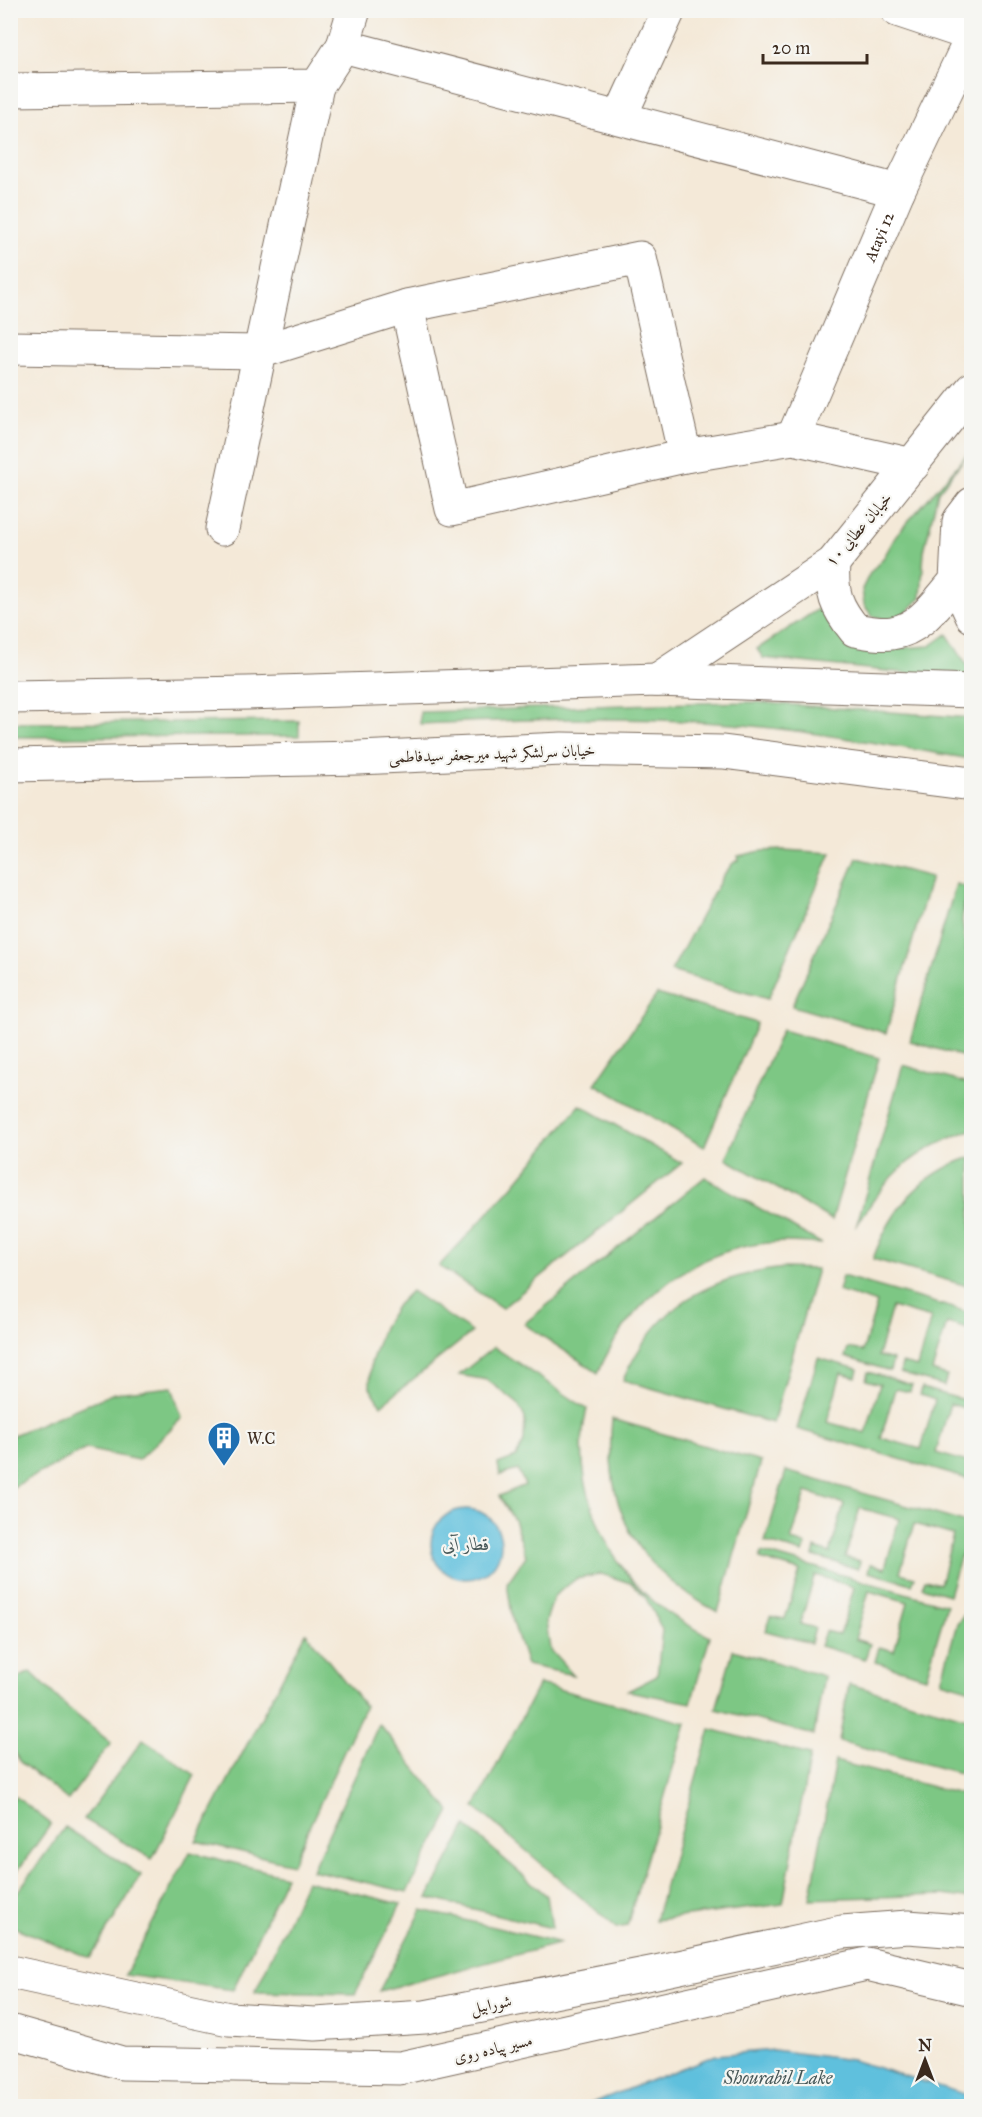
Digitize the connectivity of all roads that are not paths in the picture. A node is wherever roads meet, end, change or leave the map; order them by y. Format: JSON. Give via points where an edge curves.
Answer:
{"nodes":[{"id":1,"x":354,"y":10,"type":"edge"},
{"id":2,"x":669,"y":10,"type":"edge"},
{"id":3,"x":897,"y":10,"type":"edge"},
{"id":4,"x":972,"y":36,"type":"edge"},
{"id":5,"x":343,"y":46,"type":"junction"},
{"id":6,"x":317,"y":86,"type":"junction"},
{"id":7,"x":10,"y":90,"type":"edge"},
{"id":8,"x":620,"y":117,"type":"junction"},
{"id":9,"x":898,"y":191,"type":"junction"},
{"id":10,"x":406,"y":306,"type":"junction"},
{"id":11,"x":10,"y":348,"type":"edge"},
{"id":12,"x":259,"y":352,"type":"junction"},
{"id":13,"x":972,"y":389,"type":"edge"},
{"id":14,"x":793,"y":438,"type":"junction"},
{"id":15,"x":685,"y":456,"type":"junction"},
{"id":16,"x":913,"y":465,"type":"junction"},
{"id":17,"x":972,"y":504,"type":"edge"},
{"id":18,"x":222,"y":529,"type":"dead end"},
{"id":19,"x":833,"y":563,"type":"junction"},
{"id":20,"x":956,"y":581,"type":"junction"},
{"id":21,"x":972,"y":616,"type":"edge"},
{"id":22,"x":657,"y":680,"type":"junction"},
{"id":23,"x":972,"y":691,"type":"edge"},
{"id":24,"x":10,"y":697,"type":"edge"},
{"id":25,"x":10,"y":765,"type":"edge"},
{"id":26,"x":972,"y":784,"type":"edge"},
{"id":27,"x":972,"y":1932,"type":"edge"},
{"id":28,"x":10,"y":1972,"type":"edge"},
{"id":29,"x":972,"y":1989,"type":"edge"},
{"id":30,"x":10,"y":2031,"type":"edge"}],
"edges":[{"from":1,"to":5,"type":"street"},
{"from":2,"to":8,"type":"street"},
{"from":3,"to":4,"type":"street"},
{"from":4,"to":9,"type":"street","name":"Atayi 12"},
{"from":5,"to":6,"type":"street"},
{"from":5,"to":8,"type":"street"},
{"from":6,"to":7,"type":"street"},
{"from":6,"to":12,"type":"street"},
{"from":8,"to":9,"type":"street"},
{"from":9,"to":14,"type":"street","name":"Atayi 12"},
{"from":10,"to":12,"type":"street"},
{"from":10,"to":15,"type":"street","via":[[640,258]]},
{"from":10,"to":15,"type":"street","via":[[453,509]]},
{"from":11,"to":12,"type":"street"},
{"from":12,"to":18,"type":"street"},
{"from":13,"to":16,"type":"street","name":"خیابان عطایی ۱۰"},
{"from":14,"to":15,"type":"street"},
{"from":14,"to":16,"type":"street"},
{"from":16,"to":19,"type":"street","name":"خیابان عطایی ۱۰"},
{"from":17,"to":20,"type":"street","via":[[959,521]]},
{"from":19,"to":20,"type":"street","via":[[831,585],[840,612],[855,630],[880,634],[918,624]]},
{"from":19,"to":22,"type":"street","name":"خیابان عطایی ۱۰"},
{"from":20,"to":21,"type":"street"},
{"from":22,"to":23,"type":"street"},
{"from":22,"to":24,"type":"street"},
{"from":25,"to":26,"type":"street","name":"خیابان سرلشکر شهید میرجعفر سیدفاطمی","via":[[358,758],[562,749],[723,752]]},
{"from":27,"to":28,"type":"street","name":"شورابیل","via":[[908,1927],[842,1932],[424,2017],[315,2024],[229,2019]]},
{"from":29,"to":30,"type":"street","name":"مسیر پیاده روی","via":[[867,1964],[400,2068],[122,2063]]}]}
